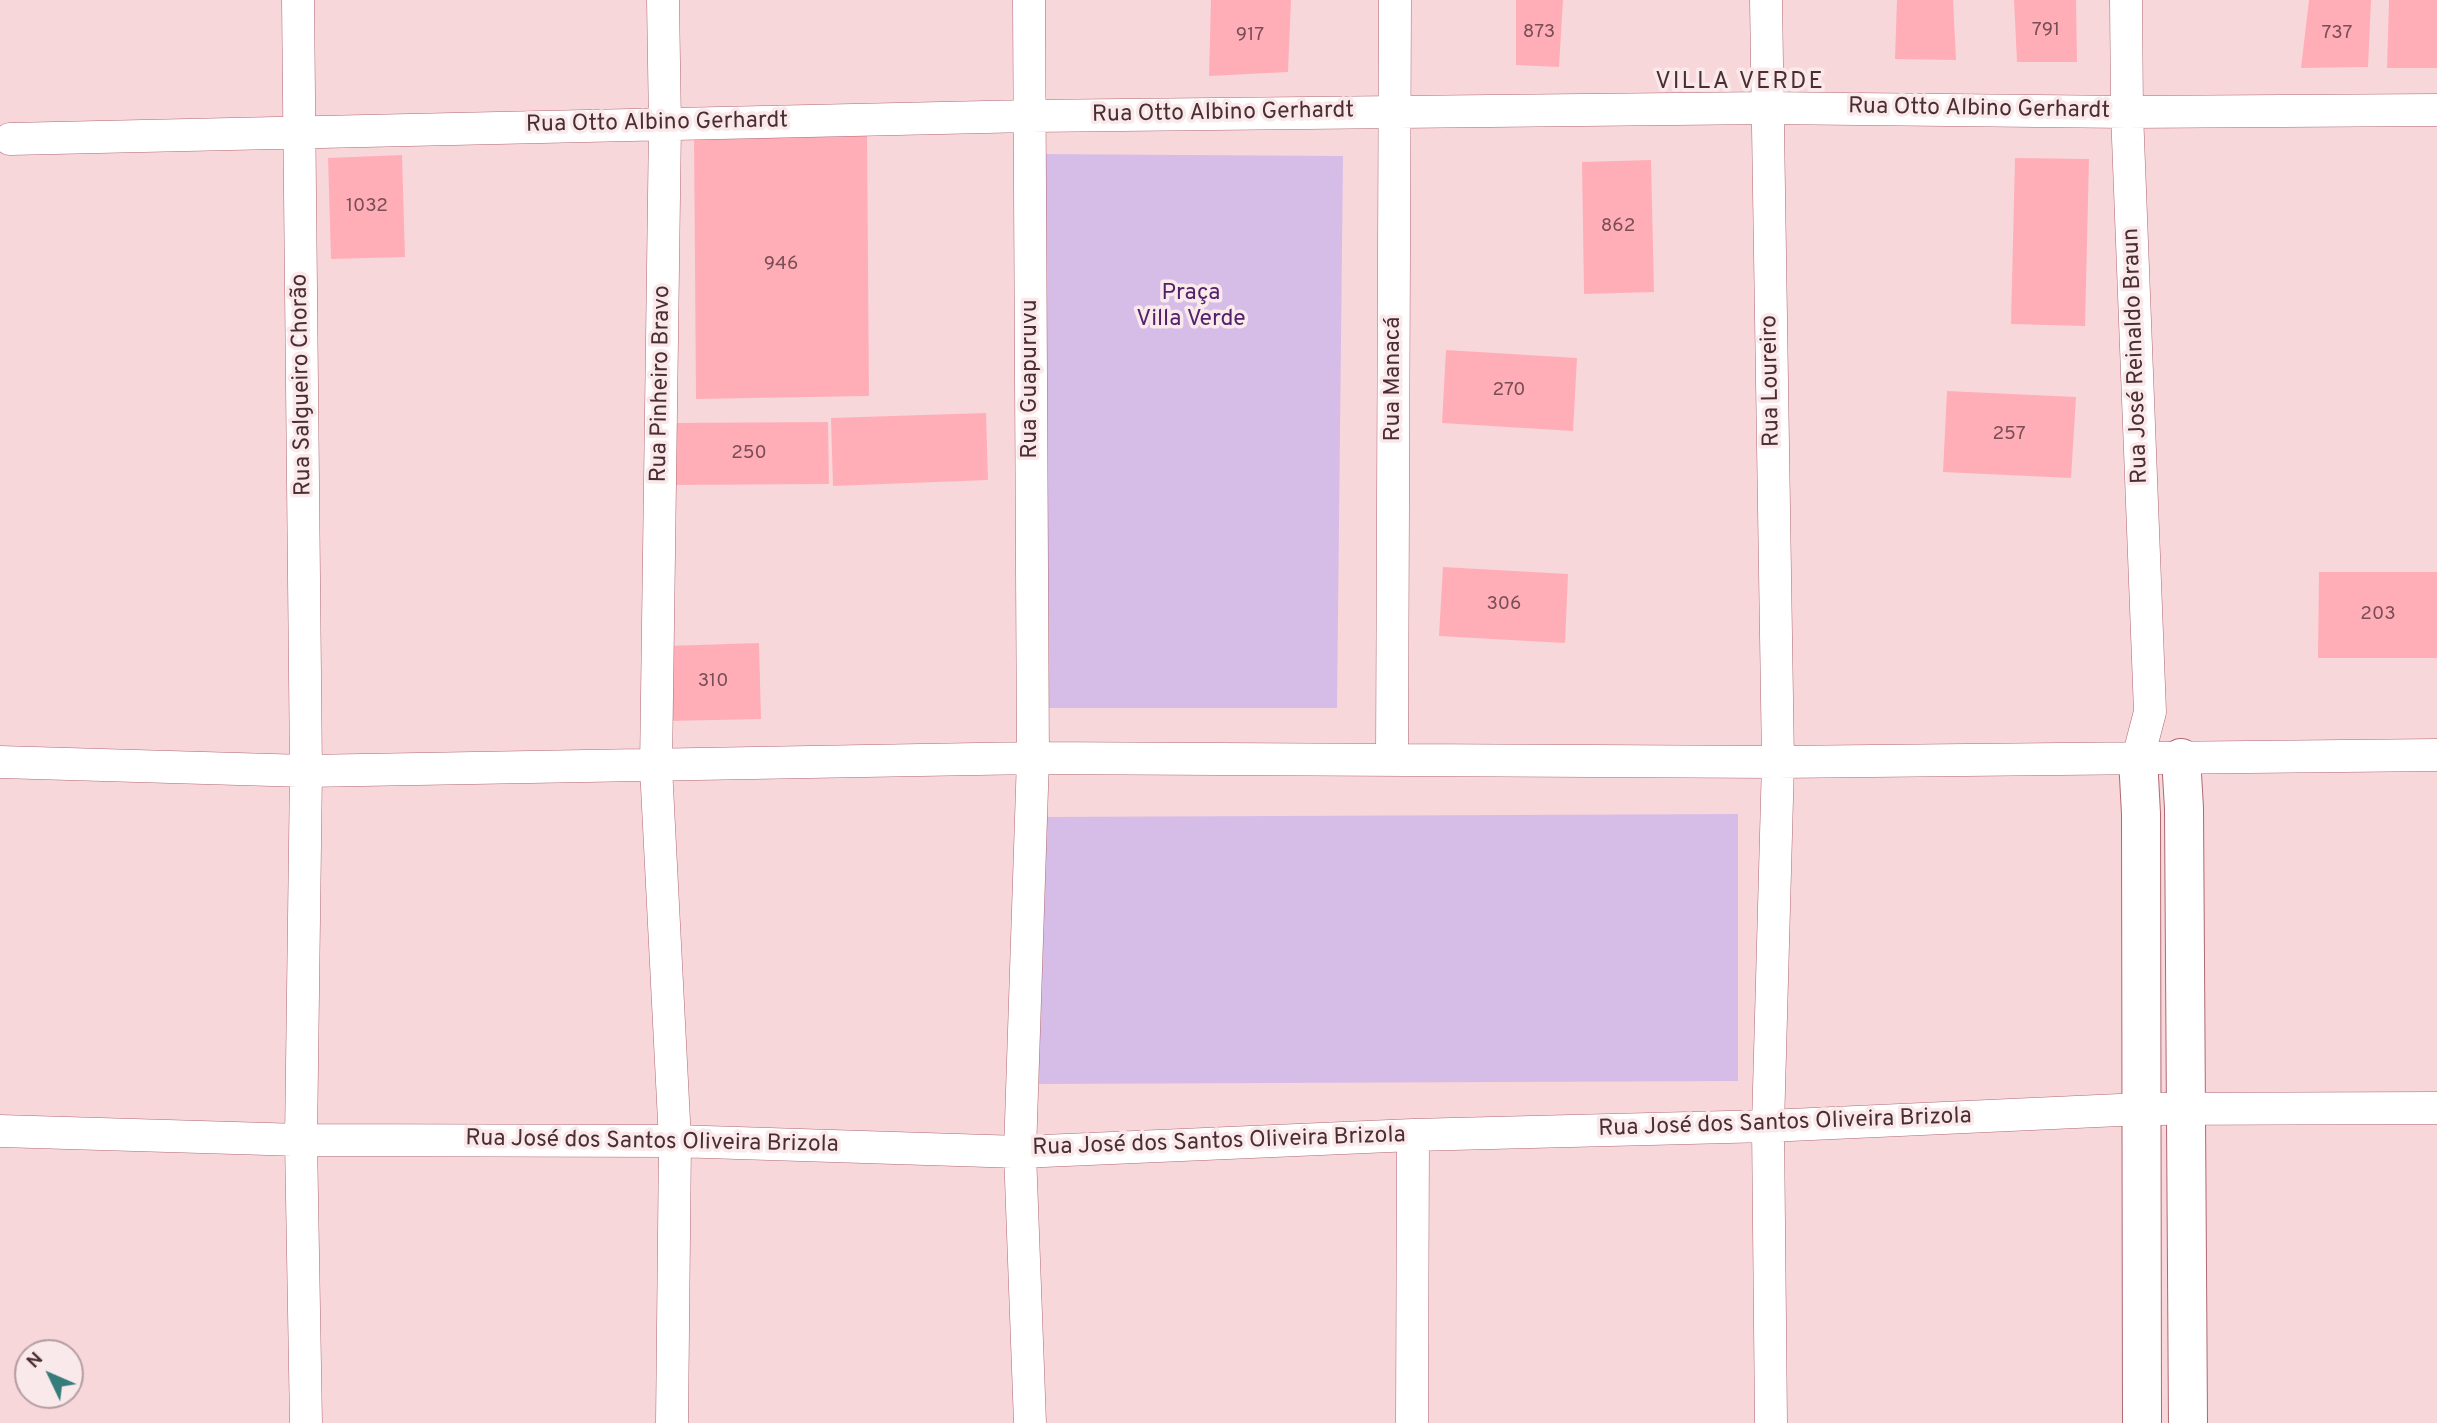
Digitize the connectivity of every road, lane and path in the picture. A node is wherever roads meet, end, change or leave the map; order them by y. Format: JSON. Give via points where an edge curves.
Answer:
{"nodes":[{"id":1,"x":298,"y":0,"type":"edge"},
{"id":2,"x":663,"y":0,"type":"edge"},
{"id":3,"x":1029,"y":0,"type":"edge"},
{"id":4,"x":1395,"y":0,"type":"edge"},
{"id":5,"x":1766,"y":0,"type":"edge"},
{"id":6,"x":2126,"y":0,"type":"edge"},
{"id":7,"x":1767,"y":108,"type":"junction"},
{"id":8,"x":2437,"y":110,"type":"edge"},
{"id":9,"x":1395,"y":112,"type":"junction"},
{"id":10,"x":2127,"y":112,"type":"junction"},
{"id":11,"x":1030,"y":116,"type":"junction"},
{"id":12,"x":665,"y":125,"type":"junction"},
{"id":13,"x":300,"y":130,"type":"junction"},
{"id":14,"x":10,"y":139,"type":"dead end"},
{"id":15,"x":2150,"y":712,"type":"junction"},
{"id":16,"x":2437,"y":755,"type":"edge"},
{"id":17,"x":1033,"y":758,"type":"junction"},
{"id":18,"x":1392,"y":758,"type":"junction"},
{"id":19,"x":2137,"y":758,"type":"junction"},
{"id":20,"x":2181,"y":758,"type":"junction"},
{"id":21,"x":0,"y":762,"type":"edge"},
{"id":22,"x":1778,"y":762,"type":"junction"},
{"id":23,"x":656,"y":767,"type":"junction"},
{"id":24,"x":306,"y":771,"type":"junction"},
{"id":25,"x":2437,"y":1108,"type":"edge"},
{"id":26,"x":2142,"y":1109,"type":"junction"},
{"id":27,"x":2186,"y":1109,"type":"junction"},
{"id":28,"x":1768,"y":1126,"type":"junction"},
{"id":29,"x":0,"y":1131,"type":"edge"},
{"id":30,"x":1413,"y":1135,"type":"junction"},
{"id":31,"x":301,"y":1140,"type":"junction"},
{"id":32,"x":676,"y":1141,"type":"junction"},
{"id":33,"x":1020,"y":1152,"type":"junction"},
{"id":34,"x":306,"y":1423,"type":"edge"},
{"id":35,"x":672,"y":1423,"type":"edge"},
{"id":36,"x":1030,"y":1423,"type":"edge"},
{"id":37,"x":1412,"y":1423,"type":"edge"},
{"id":38,"x":1771,"y":1423,"type":"edge"},
{"id":39,"x":2142,"y":1423,"type":"edge"},
{"id":40,"x":2188,"y":1423,"type":"edge"}],
"edges":[{"from":1,"to":13,"type":"street","name":"Rua Salgueiro Chorão"},
{"from":2,"to":12,"type":"street","name":"Rua Pinheiro Bravo"},
{"from":3,"to":11,"type":"street","name":"Rua Guapuruvu"},
{"from":4,"to":9,"type":"street","name":"Rua Manacá"},
{"from":5,"to":7,"type":"street","name":"Rua Loureiro"},
{"from":6,"to":10,"type":"street","name":"Rua José Reinaldo Braun"},
{"from":7,"to":9,"type":"street","name":"Rua Otto Albino Gerhardt"},
{"from":7,"to":10,"type":"street","name":"Rua Otto Albino Gerhardt"},
{"from":7,"to":22,"type":"street","name":"Rua Loureiro"},
{"from":8,"to":10,"type":"street","name":"Rua Otto Albino Gerhardt"},
{"from":9,"to":11,"type":"street","name":"Rua Otto Albino Gerhardt"},
{"from":9,"to":18,"type":"street","name":"Rua Manacá"},
{"from":10,"to":15,"type":"street","name":"Rua José Reinaldo Braun"},
{"from":11,"to":12,"type":"street","name":"Rua Otto Albino Gerhardt"},
{"from":11,"to":17,"type":"street","name":"Rua Guapuruvu"},
{"from":12,"to":13,"type":"street","name":"Rua Otto Albino Gerhardt"},
{"from":12,"to":23,"type":"street","name":"Rua Pinheiro Bravo"},
{"from":13,"to":14,"type":"street","name":"Rua Otto Albino Gerhardt"},
{"from":13,"to":24,"type":"street","name":"Rua Salgueiro Chorão"},
{"from":15,"to":19,"type":"street","name":"Rua José Reinaldo Braun"},
{"from":15,"to":20,"type":"street"},
{"from":16,"to":20,"type":"street"},
{"from":17,"to":18,"type":"street"},
{"from":17,"to":23,"type":"street"},
{"from":17,"to":33,"type":"street","name":"Rua Guapuruvu"},
{"from":18,"to":22,"type":"street"},
{"from":19,"to":20,"type":"street"},
{"from":19,"to":22,"type":"street"},
{"from":19,"to":26,"type":"street"},
{"from":20,"to":27,"type":"street"},
{"from":21,"to":24,"type":"street"},
{"from":22,"to":28,"type":"street","name":"Rua Loureiro"},
{"from":23,"to":24,"type":"street"},
{"from":23,"to":32,"type":"street","name":"Rua Pinheiro Bravo"},
{"from":24,"to":31,"type":"street","name":"Rua Salgueiro Chorão"},
{"from":25,"to":27,"type":"street","name":"Rua José dos Santos Oliveira Brizola"},
{"from":26,"to":27,"type":"street","name":"Rua José dos Santos Oliveira Brizola"},
{"from":26,"to":28,"type":"street","name":"Rua José dos Santos Oliveira Brizola"},
{"from":26,"to":39,"type":"street"},
{"from":27,"to":40,"type":"street"},
{"from":28,"to":30,"type":"street","name":"Rua José dos Santos Oliveira Brizola"},
{"from":28,"to":38,"type":"street","name":"Rua Loureiro"},
{"from":29,"to":31,"type":"street","name":"Rua José dos Santos Oliveira Brizola"},
{"from":30,"to":33,"type":"street","name":"Rua José dos Santos Oliveira Brizola"},
{"from":30,"to":37,"type":"street"},
{"from":31,"to":32,"type":"street","name":"Rua José dos Santos Oliveira Brizola"},
{"from":31,"to":34,"type":"street","name":"Rua Salgueiro Chorão"},
{"from":32,"to":33,"type":"street","name":"Rua José dos Santos Oliveira Brizola"},
{"from":32,"to":35,"type":"street","name":"Rua Pinheiro Bravo"},
{"from":33,"to":36,"type":"street","name":"Rua Guapuruvu"}]}
